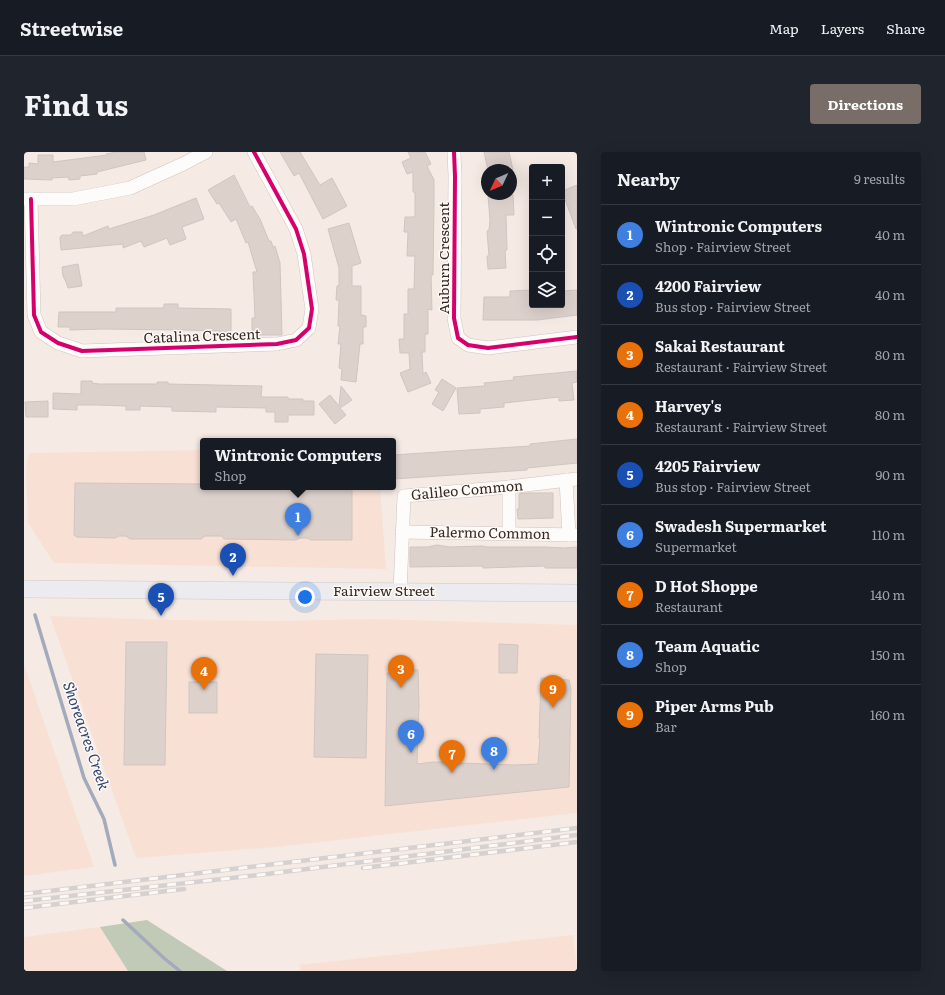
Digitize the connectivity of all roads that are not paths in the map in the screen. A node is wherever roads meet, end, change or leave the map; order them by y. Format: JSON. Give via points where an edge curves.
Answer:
{"nodes":[{"id":1,"x":206,"y":152,"type":"edge"},
{"id":2,"x":254,"y":152,"type":"edge"},
{"id":3,"x":454,"y":152,"type":"edge"},
{"id":4,"x":28,"y":199,"type":"edge"},
{"id":5,"x":577,"y":337,"type":"edge"},
{"id":6,"x":571,"y":480,"type":"edge"},
{"id":7,"x":509,"y":487,"type":"junction"},
{"id":8,"x":402,"y":532,"type":"junction"},
{"id":9,"x":509,"y":534,"type":"junction"},
{"id":10,"x":573,"y":535,"type":"edge"},
{"id":11,"x":24,"y":589,"type":"edge"},
{"id":12,"x":400,"y":592,"type":"junction"},
{"id":13,"x":577,"y":593,"type":"edge"}],
"edges":[{"from":1,"to":4,"type":"street","via":[[130,188],[74,199]]},
{"from":2,"to":4,"type":"street","name":"Catalina Crescent","via":[[296,229],[304,254],[312,309],[309,328],[296,340],[277,344],[82,351],[58,343],[41,332],[34,315]]},
{"from":3,"to":5,"type":"street","name":"Auburn Crescent","via":[[454,318],[458,338],[468,345],[488,348]]},
{"from":6,"to":7,"type":"street","name":"Galileo Common"},
{"from":6,"to":10,"type":"street"},
{"from":7,"to":8,"type":"street","name":"Galileo Common","via":[[404,496]]},
{"from":7,"to":9,"type":"street"},
{"from":8,"to":9,"type":"street","name":"Palermo Common"},
{"from":8,"to":12,"type":"street","name":"Galileo Common"},
{"from":9,"to":10,"type":"street","name":"Palermo Common"},
{"from":11,"to":12,"type":"main road","name":"Fairview Street"},
{"from":12,"to":13,"type":"main road","name":"Fairview Street"}]}
